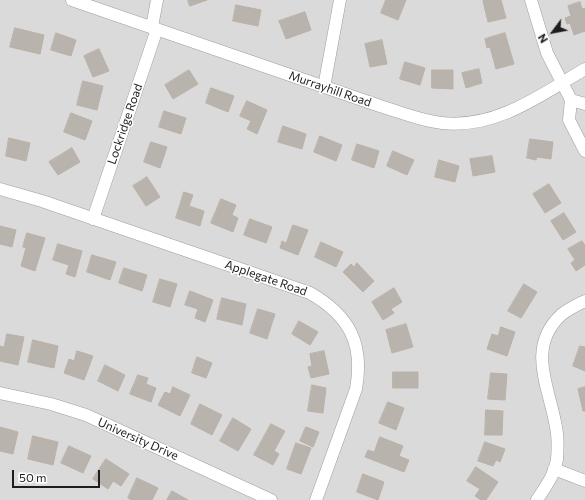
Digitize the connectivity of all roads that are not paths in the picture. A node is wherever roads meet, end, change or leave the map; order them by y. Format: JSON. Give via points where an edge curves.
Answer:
{"nodes":[{"id":1,"x":72,"y":0,"type":"edge"},
{"id":2,"x":157,"y":0,"type":"edge"},
{"id":3,"x":340,"y":0,"type":"edge"},
{"id":4,"x":531,"y":0,"type":"edge"},
{"id":5,"x":155,"y":28,"type":"junction"},
{"id":6,"x":585,"y":69,"type":"edge"},
{"id":7,"x":562,"y":83,"type":"junction"},
{"id":8,"x":324,"y":87,"type":"junction"},
{"id":9,"x":571,"y":100,"type":"junction"},
{"id":10,"x":585,"y":104,"type":"edge"},
{"id":11,"x":585,"y":151,"type":"edge"},
{"id":12,"x":0,"y":188,"type":"edge"},
{"id":13,"x":93,"y":218,"type":"junction"},
{"id":14,"x":585,"y":301,"type":"edge"},
{"id":15,"x":0,"y":393,"type":"edge"},
{"id":16,"x":554,"y":470,"type":"junction"},
{"id":17,"x":585,"y":481,"type":"edge"},
{"id":18,"x":271,"y":500,"type":"edge"},
{"id":19,"x":316,"y":500,"type":"edge"},
{"id":20,"x":537,"y":500,"type":"edge"}],
"edges":[{"from":1,"to":5,"type":"street","name":"Murrayhill Road"},
{"from":2,"to":5,"type":"street","name":"Lockridge Road"},
{"from":3,"to":8,"type":"street"},
{"from":4,"to":7,"type":"street","via":[[547,53]]},
{"from":5,"to":8,"type":"street","name":"Murrayhill Road"},
{"from":5,"to":13,"type":"street","name":"Lockridge Road"},
{"from":6,"to":7,"type":"street","name":"Murrayhill Road"},
{"from":7,"to":8,"type":"street","name":"Murrayhill Road","via":[[503,115],[463,124],[422,119]]},
{"from":7,"to":9,"type":"street"},
{"from":9,"to":10,"type":"street"},
{"from":9,"to":11,"type":"street","via":[[569,120]]},
{"from":12,"to":13,"type":"street","name":"Applegate Road"},
{"from":13,"to":19,"type":"street","name":"Applegate Road","via":[[310,293],[324,301],[342,318],[355,343],[359,374],[356,389]]},
{"from":14,"to":16,"type":"street","via":[[556,320],[543,348],[543,378],[558,442]]},
{"from":15,"to":18,"type":"street","name":"University Drive","via":[[86,415]]},
{"from":16,"to":17,"type":"street"},
{"from":16,"to":20,"type":"street"}]}
